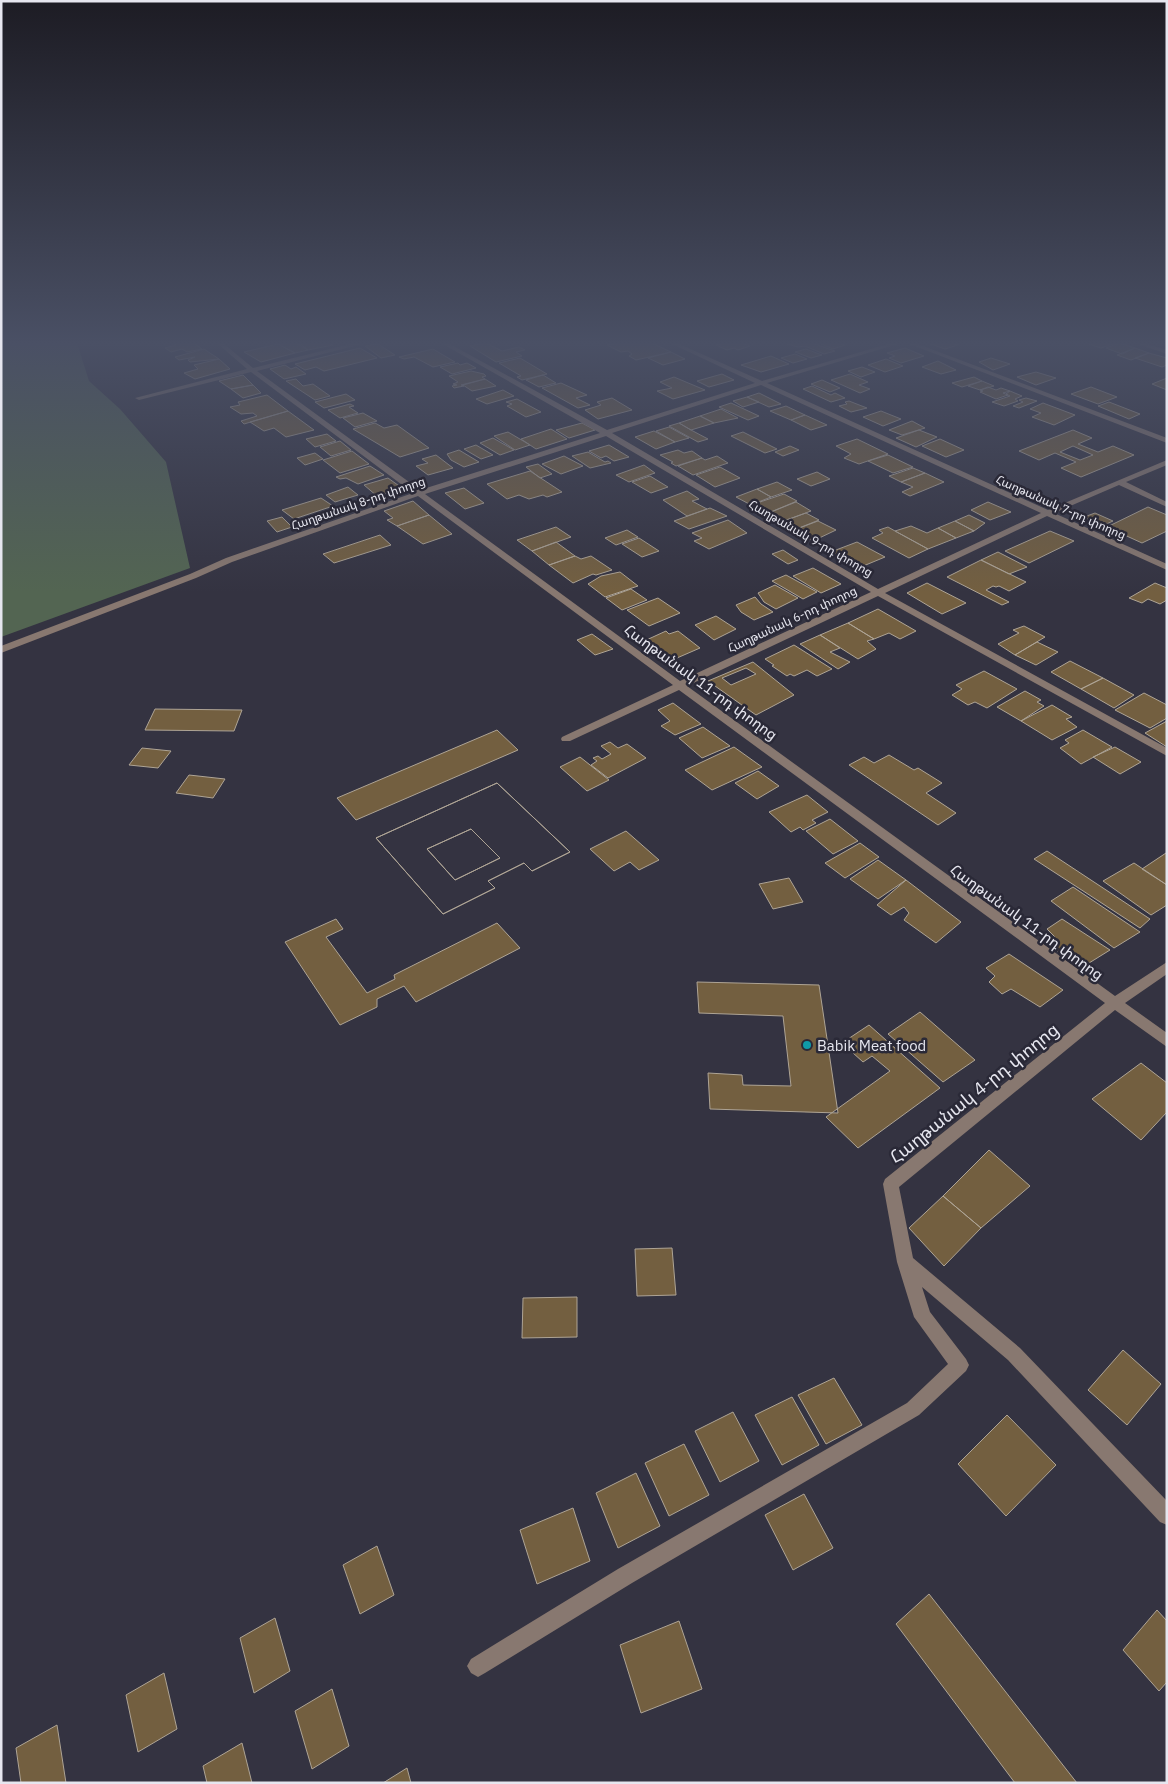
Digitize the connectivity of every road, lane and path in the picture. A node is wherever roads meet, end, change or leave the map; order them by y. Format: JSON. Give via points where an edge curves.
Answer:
{"nodes":[{"id":1,"x":329,"y":426,"type":"edge"},
{"id":2,"x":594,"y":426,"type":"edge"},
{"id":3,"x":631,"y":426,"type":"edge"},
{"id":4,"x":856,"y":426,"type":"edge"},
{"id":5,"x":1127,"y":426,"type":"edge"},
{"id":6,"x":608,"y":434,"type":"junction"},
{"id":7,"x":1167,"y":442,"type":"edge"},
{"id":8,"x":1167,"y":462,"type":"edge"},
{"id":9,"x":1119,"y":482,"type":"junction"},
{"id":10,"x":420,"y":493,"type":"junction"},
{"id":11,"x":1167,"y":505,"type":"edge"},
{"id":12,"x":1047,"y":513,"type":"junction"},
{"id":13,"x":1167,"y":567,"type":"edge"},
{"id":14,"x":879,"y":593,"type":"junction"},
{"id":15,"x":1,"y":650,"type":"edge"},
{"id":16,"x":679,"y":685,"type":"junction"},
{"id":17,"x":566,"y":739,"type":"dead end"},
{"id":18,"x":1167,"y":753,"type":"edge"},
{"id":19,"x":1167,"y":967,"type":"edge"},
{"id":20,"x":1113,"y":1004,"type":"junction"},
{"id":21,"x":1167,"y":1042,"type":"edge"},
{"id":22,"x":905,"y":1262,"type":"junction"},
{"id":23,"x":1167,"y":1515,"type":"edge"},
{"id":24,"x":478,"y":1666,"type":"dead end"}],
"edges":[{"from":1,"to":10,"type":"street","name":"Հաղթանակ 11-րդ փողոց"},
{"from":2,"to":6,"type":"street","name":"Հաղթանակ 9-րդ փողոց"},
{"from":3,"to":6,"type":"street","name":"Հաղթանակ 8-րդ փողոց"},
{"from":4,"to":12,"type":"street","name":"Հաղթանակ 7-րդ փողոց"},
{"from":5,"to":7,"type":"street"},
{"from":6,"to":10,"type":"street","name":"Հաղթանակ 8-րդ փողոց"},
{"from":6,"to":14,"type":"street","name":"Հաղթանակ 9-րդ փողոց"},
{"from":8,"to":9,"type":"street","name":"Հաղթանակ 6-րդ փողոց"},
{"from":9,"to":11,"type":"street"},
{"from":9,"to":12,"type":"street","name":"Հաղթանակ 6-րդ փողոց"},
{"from":10,"to":15,"type":"street","name":"Հաղթանակ 8-րդ փողոց","via":[[229,560]]},
{"from":10,"to":16,"type":"street","name":"Հաղթանակ 11-րդ փողոց"},
{"from":12,"to":13,"type":"street","name":"Հաղթանակ 7-րդ փողոց"},
{"from":12,"to":14,"type":"street","name":"Հաղթանակ 6-րդ փողոց"},
{"from":14,"to":16,"type":"street","name":"Հաղթանակ 6-րդ փողոց"},
{"from":14,"to":18,"type":"street","name":"Հաղթանակ 9-րդ փողոց"},
{"from":16,"to":17,"type":"street","name":"Հաղթանակ 6-րդ փողոց"},
{"from":16,"to":20,"type":"street","name":"Հաղթանակ 11-րդ փողոց"},
{"from":19,"to":20,"type":"street","name":"Հաղթանակ 4-րդ փողոց"},
{"from":20,"to":21,"type":"street","name":"Հաղթանակ 11-րդ փողոց"},
{"from":20,"to":22,"type":"street","name":"Հաղթանակ 4-րդ փողոց","via":[[891,1184]]},
{"from":22,"to":23,"type":"street","via":[[1014,1354]]},
{"from":22,"to":24,"type":"street","name":"Հաղթանակ 4-րդ փողոց","via":[[923,1317],[960,1364],[913,1409],[625,1576]]}]}
